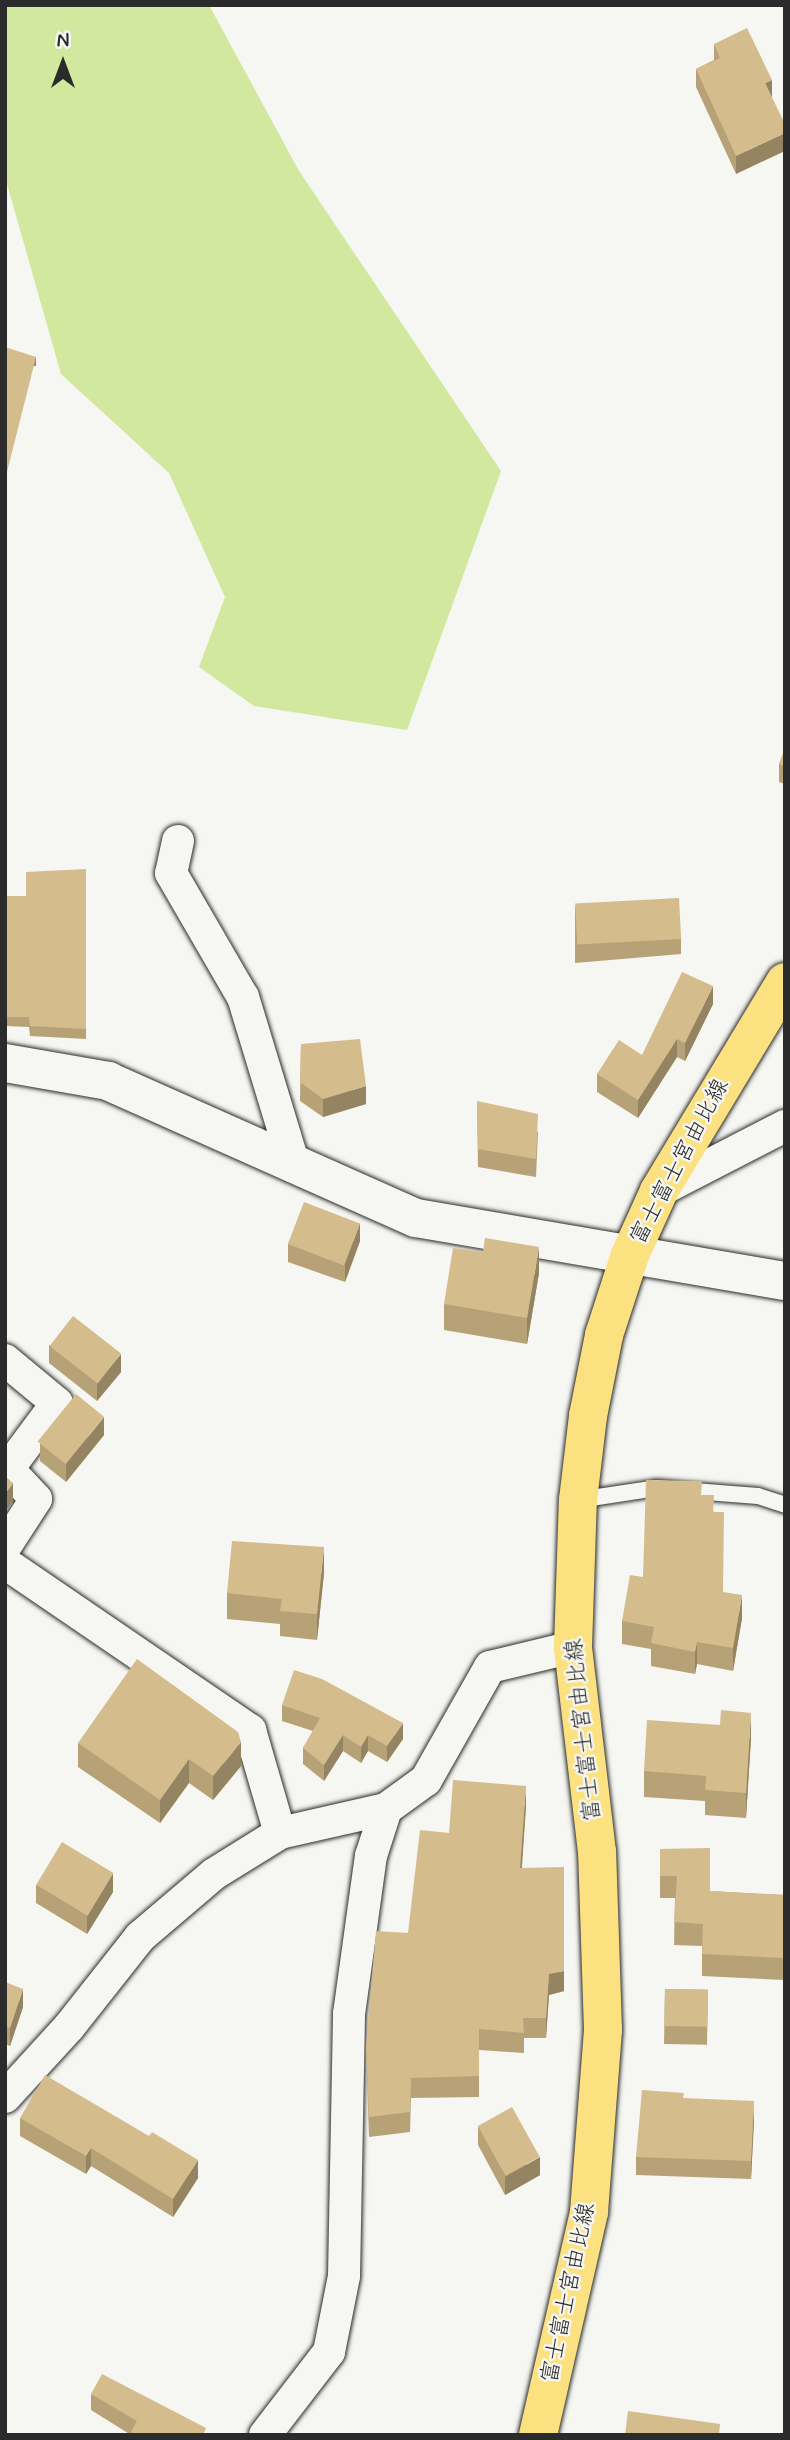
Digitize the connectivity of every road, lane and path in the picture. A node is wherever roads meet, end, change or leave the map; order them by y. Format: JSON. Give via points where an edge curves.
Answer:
{"nodes":[{"id":1,"x":178,"y":841,"type":"dead end"},
{"id":2,"x":785,"y":982,"type":"edge"},
{"id":3,"x":5,"y":1063,"type":"edge"},
{"id":4,"x":785,"y":1126,"type":"edge"},
{"id":5,"x":293,"y":1162,"type":"junction"},
{"id":6,"x":659,"y":1191,"type":"junction"},
{"id":7,"x":630,"y":1255,"type":"junction"},
{"id":8,"x":785,"y":1281,"type":"edge"},
{"id":9,"x":5,"y":1360,"type":"edge"},
{"id":10,"x":579,"y":1500,"type":"junction"},
{"id":11,"x":785,"y":1505,"type":"edge"},
{"id":12,"x":5,"y":1548,"type":"edge"},
{"id":13,"x":5,"y":1563,"type":"edge"},
{"id":14,"x":573,"y":1647,"type":"junction"},
{"id":15,"x":386,"y":1810,"type":"junction"},
{"id":16,"x":280,"y":1833,"type":"junction"},
{"id":17,"x":5,"y":2096,"type":"edge"},
{"id":18,"x":265,"y":2435,"type":"edge"},
{"id":19,"x":538,"y":2435,"type":"edge"}],
"edges":[{"from":1,"to":5,"type":"street","via":[[171,873],[243,997]]},
{"from":2,"to":6,"type":"main road","name":"富士富士宮由比線"},
{"from":3,"to":5,"type":"street","via":[[108,1081]]},
{"from":4,"to":6,"type":"street"},
{"from":5,"to":7,"type":"street","via":[[416,1218]]},
{"from":6,"to":7,"type":"main road","name":"富士富士宮由比線"},
{"from":7,"to":8,"type":"street"},
{"from":7,"to":10,"type":"main road","name":"富士富士宮由比線","via":[[604,1335],[588,1416]]},
{"from":9,"to":12,"type":"street","via":[[57,1403],[8,1469],[36,1499]]},
{"from":10,"to":11,"type":"lane","via":[[656,1488],[758,1496]]},
{"from":10,"to":14,"type":"main road","name":"富士富士宮由比線"},
{"from":13,"to":16,"type":"street","via":[[250,1730]]},
{"from":14,"to":15,"type":"street","via":[[490,1667],[426,1780]]},
{"from":14,"to":19,"type":"main road","name":"富士富士宮由比線","via":[[597,1852],[603,2030],[589,2212]]},
{"from":15,"to":16,"type":"street"},
{"from":15,"to":18,"type":"street","via":[[371,1856],[349,2014],[344,2276],[329,2352]]},
{"from":16,"to":17,"type":"street","via":[[214,1874],[140,1937],[69,2027]]}]}
